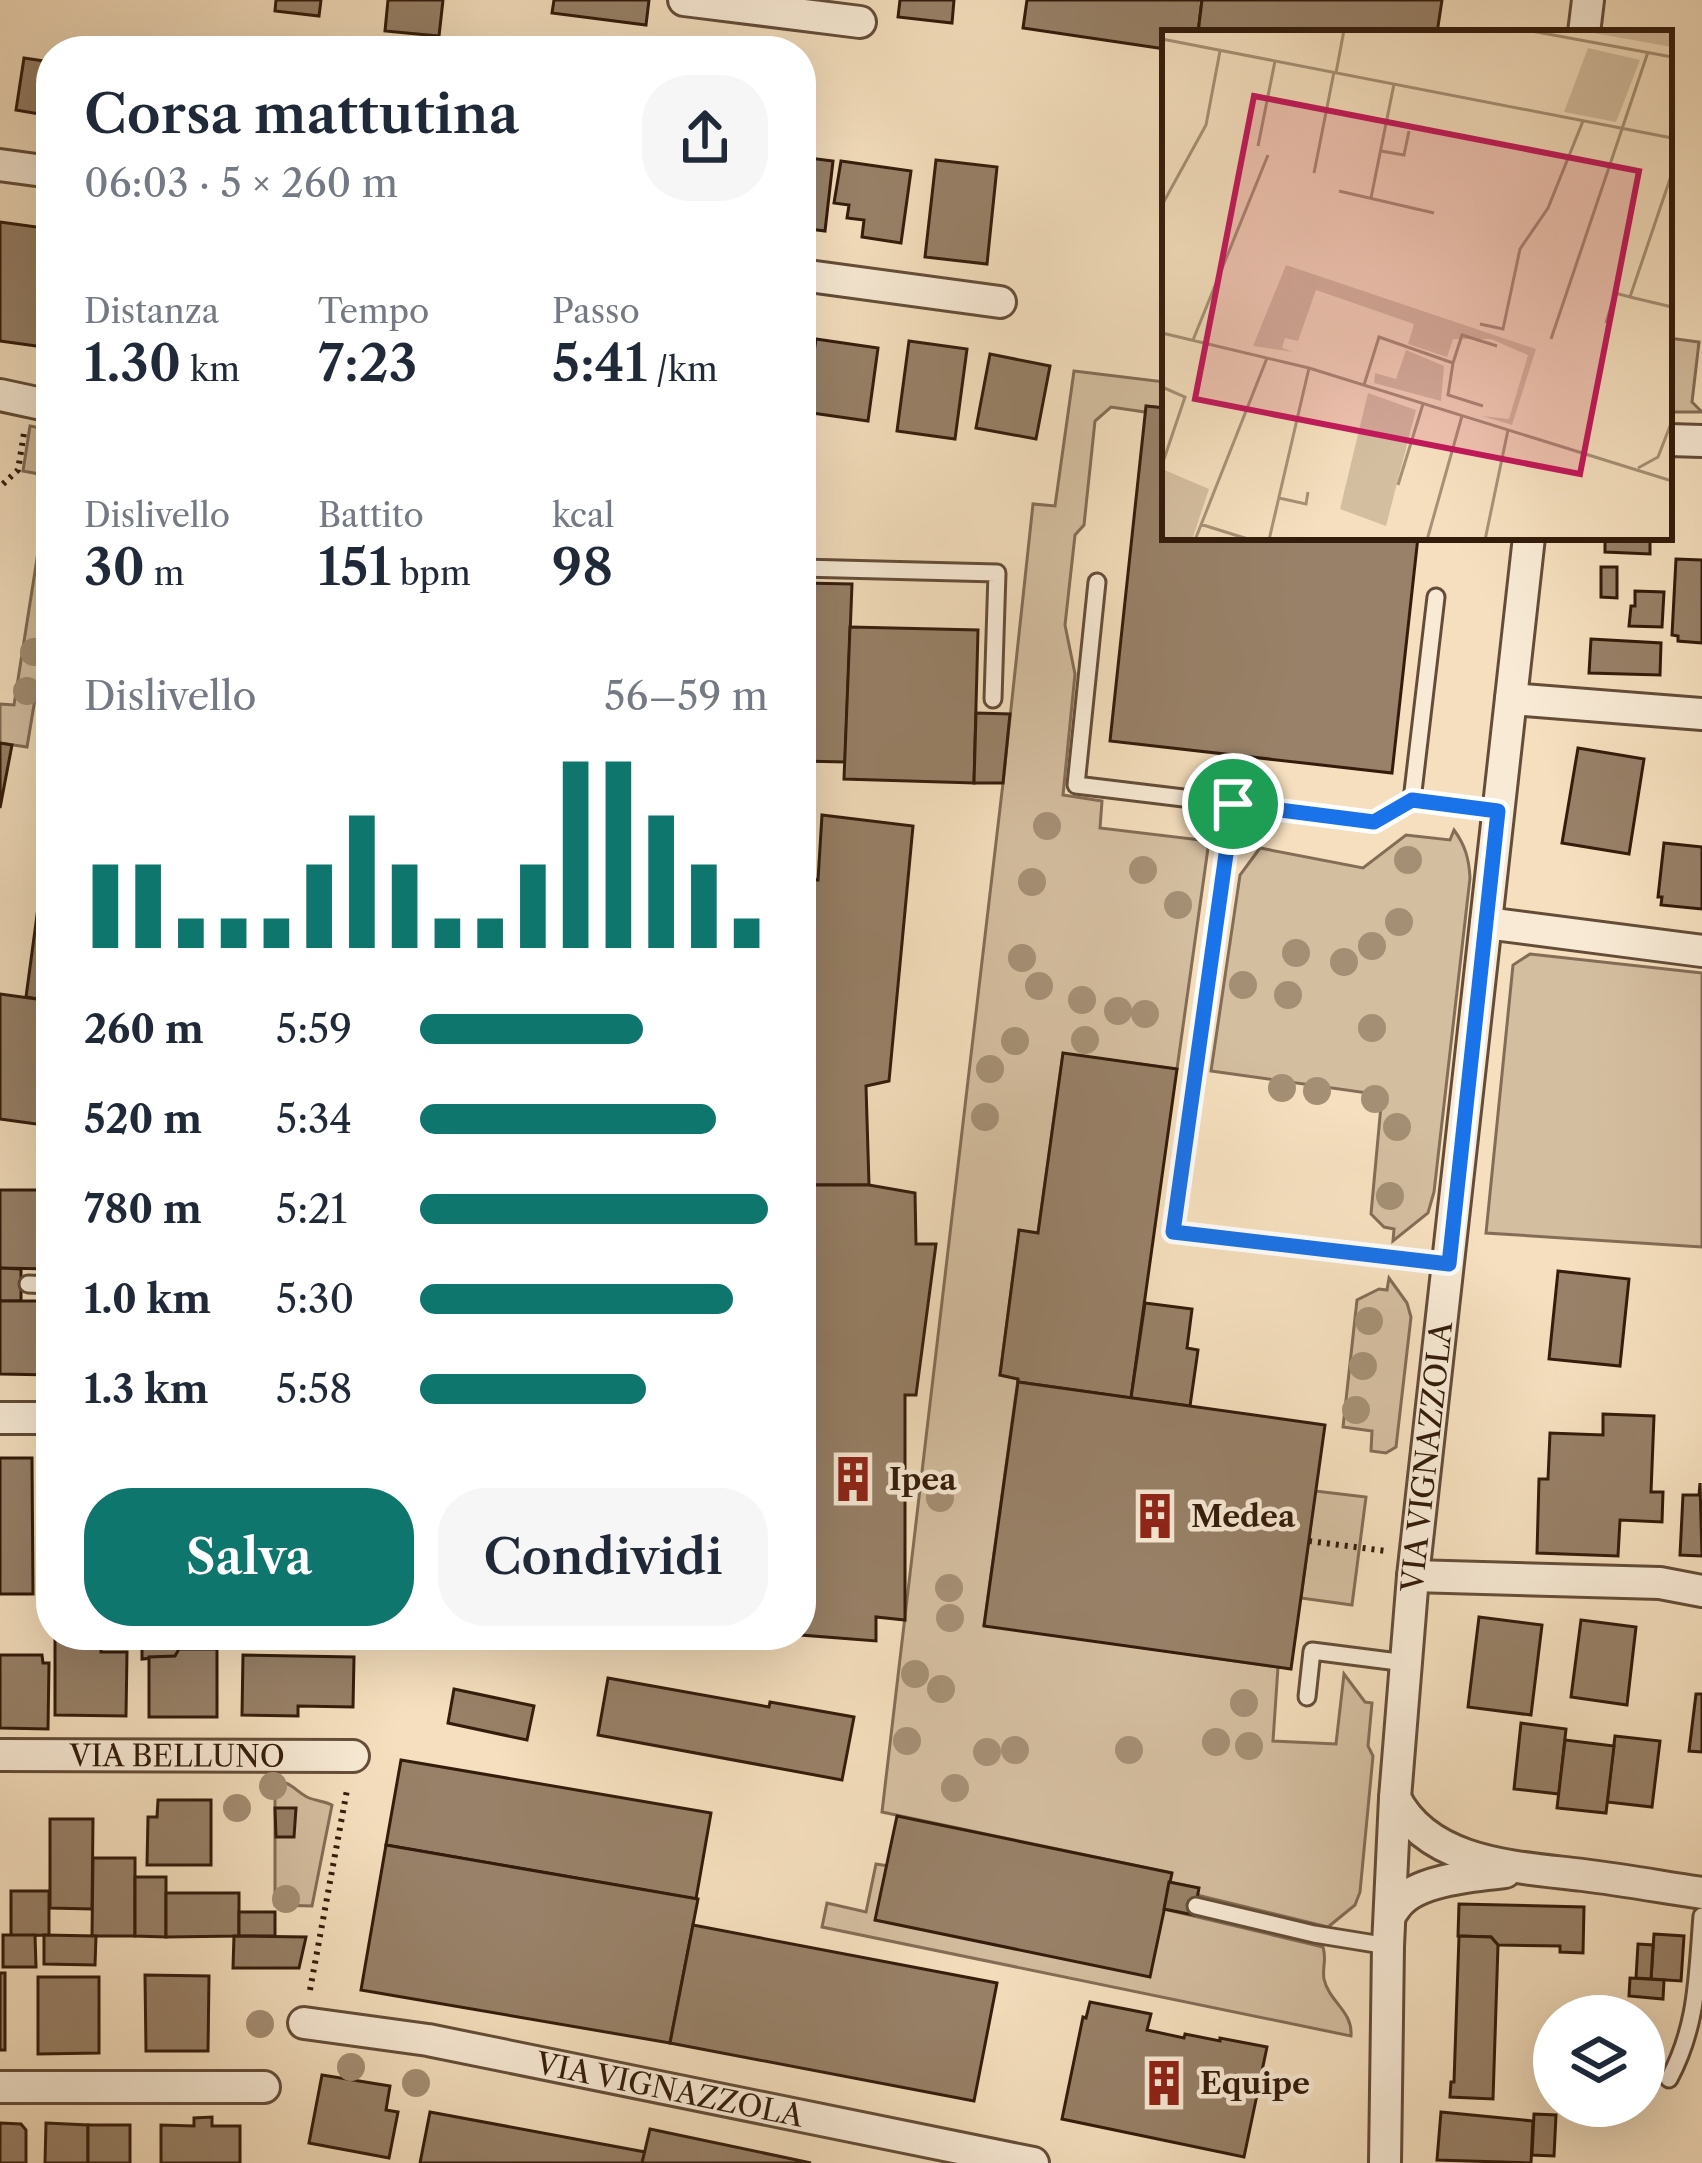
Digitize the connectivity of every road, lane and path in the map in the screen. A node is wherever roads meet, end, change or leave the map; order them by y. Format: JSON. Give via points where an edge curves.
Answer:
{"nodes":[{"id":1,"x":684,"y":0,"type":"edge"},
{"id":2,"x":1588,"y":0,"type":"edge"},
{"id":3,"x":860,"y":22,"type":"dead end"},
{"id":4,"x":1584,"y":30,"type":"edge"},
{"id":5,"x":0,"y":164,"type":"edge"},
{"id":6,"x":36,"y":170,"type":"edge"},
{"id":7,"x":816,"y":276,"type":"edge"},
{"id":8,"x":1000,"y":302,"type":"dead end"},
{"id":9,"x":0,"y":395,"type":"edge"},
{"id":10,"x":36,"y":412,"type":"edge"},
{"id":11,"x":36,"y":421,"type":"edge"},
{"id":12,"x":3,"y":484,"type":"edge"},
{"id":13,"x":1529,"y":540,"type":"edge"},
{"id":14,"x":816,"y":568,"type":"edge"},
{"id":15,"x":1097,"y":582,"type":"dead end"},
{"id":16,"x":1436,"y":597,"type":"dead end"},
{"id":17,"x":993,"y":699,"type":"dead end"},
{"id":18,"x":1511,"y":699,"type":"junction"},
{"id":19,"x":1702,"y":714,"type":"edge"},
{"id":20,"x":1412,"y":800,"type":"junction"},
{"id":21,"x":1233,"y":804,"type":"junction"},
{"id":22,"x":1498,"y":811,"type":"junction"},
{"id":23,"x":1486,"y":923,"type":"junction"},
{"id":24,"x":1702,"y":951,"type":"edge"},
{"id":25,"x":1449,"y":1264,"type":"junction"},
{"id":26,"x":28,"y":1284,"type":"dead end"},
{"id":27,"x":36,"y":1284,"type":"edge"},
{"id":28,"x":0,"y":1418,"type":"edge"},
{"id":29,"x":36,"y":1418,"type":"edge"},
{"id":30,"x":1309,"y":1541,"type":"dead end"},
{"id":31,"x":1390,"y":1552,"type":"dead end"},
{"id":32,"x":1413,"y":1576,"type":"junction"},
{"id":33,"x":1702,"y":1592,"type":"edge"},
{"id":34,"x":1406,"y":1663,"type":"junction"},
{"id":35,"x":1306,"y":1697,"type":"dead end"},
{"id":36,"x":0,"y":1755,"type":"edge"},
{"id":37,"x":353,"y":1756,"type":"joint"},
{"id":38,"x":1396,"y":1798,"type":"junction"},
{"id":39,"x":1523,"y":1870,"type":"junction"},
{"id":40,"x":1702,"y":1893,"type":"edge"},
{"id":41,"x":1196,"y":1906,"type":"dead end"},
{"id":42,"x":1702,"y":1916,"type":"edge"},
{"id":43,"x":1389,"y":1931,"type":"junction"},
{"id":44,"x":304,"y":2023,"type":"joint"},
{"id":45,"x":1669,"y":2079,"type":"dead end"},
{"id":46,"x":0,"y":2087,"type":"edge"},
{"id":47,"x":264,"y":2087,"type":"dead end"},
{"id":48,"x":1033,"y":2163,"type":"edge"},
{"id":49,"x":1385,"y":2163,"type":"edge"}],
"edges":[{"from":1,"to":3,"type":"street"},
{"from":2,"to":4,"type":"street"},
{"from":5,"to":6,"type":"street"},
{"from":7,"to":8,"type":"street"},
{"from":9,"to":10,"type":"street"},
{"from":11,"to":12,"type":"path","via":[[18,470]]},
{"from":13,"to":18,"type":"street","name":"VIA VIGNAZZOLA"},
{"from":14,"to":17,"type":"lane","via":[[997,573]]},
{"from":15,"to":21,"type":"lane","via":[[1076,785]]},
{"from":16,"to":20,"type":"lane"},
{"from":18,"to":19,"type":"street"},
{"from":18,"to":22,"type":"street","name":"VIA VIGNAZZOLA"},
{"from":20,"to":21,"type":"lane","via":[[1374,822]]},
{"from":20,"to":22,"type":"lane"},
{"from":21,"to":25,"type":"lane","via":[[1173,1232]]},
{"from":22,"to":23,"type":"street","name":"VIA VIGNAZZOLA"},
{"from":23,"to":24,"type":"street"},
{"from":23,"to":25,"type":"street","name":"VIA VIGNAZZOLA"},
{"from":25,"to":32,"type":"street","name":"VIA VIGNAZZOLA"},
{"from":26,"to":27,"type":"lane"},
{"from":28,"to":29,"type":"street"},
{"from":30,"to":31,"type":"path"},
{"from":32,"to":33,"type":"street","via":[[1660,1583]]},
{"from":32,"to":34,"type":"street","name":"VIA VIGNAZZOLA"},
{"from":34,"to":35,"type":"lane","via":[[1312,1652]]},
{"from":34,"to":38,"type":"street","name":"VIA VIGNAZZOLA"},
{"from":36,"to":37,"type":"street","name":"VIA BELLUNO"},
{"from":37,"to":44,"type":"path"},
{"from":38,"to":39,"type":"street","via":[[1406,1819],[1436,1842]]},
{"from":38,"to":43,"type":"street","name":"VIA VIGNAZZOLA"},
{"from":39,"to":40,"type":"street"},
{"from":39,"to":43,"type":"street","via":[[1419,1889],[1403,1898]]},
{"from":41,"to":43,"type":"lane","via":[[1314,1934]]},
{"from":42,"to":45,"type":"lane","via":[[1693,2021]]},
{"from":43,"to":49,"type":"street","name":"VIA VIGNAZZOLA"},
{"from":44,"to":48,"type":"street","name":"VIA VIGNAZZOLA","via":[[428,2040]]},
{"from":46,"to":47,"type":"street"}]}
